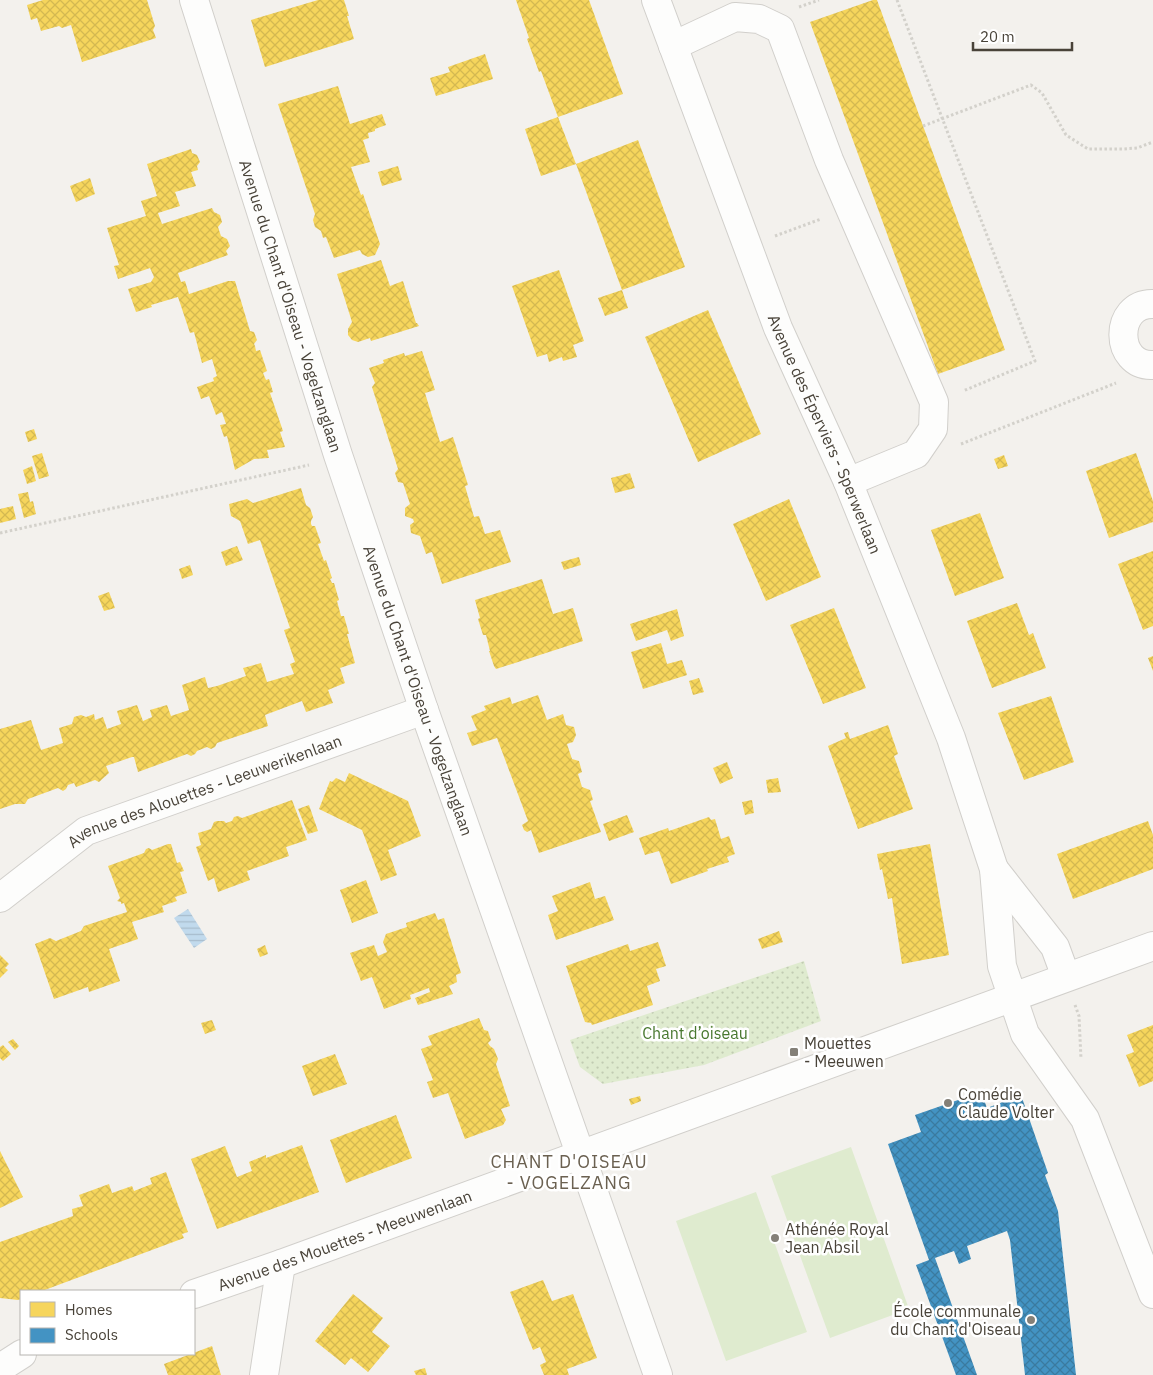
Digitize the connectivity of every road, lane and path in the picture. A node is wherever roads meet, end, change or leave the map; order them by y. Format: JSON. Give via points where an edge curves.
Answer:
{"nodes":[{"id":1,"x":194,"y":0,"type":"edge"},
{"id":2,"x":656,"y":0,"type":"edge"},
{"id":3,"x":897,"y":0,"type":"edge"},
{"id":4,"x":673,"y":46,"type":"junction"},
{"id":5,"x":942,"y":119,"type":"junction"},
{"id":6,"x":923,"y":126,"type":"dead end"},
{"id":7,"x":1153,"y":142,"type":"edge"},
{"id":8,"x":808,"y":224,"type":"dead end"},
{"id":9,"x":782,"y":234,"type":"dead end"},
{"id":10,"x":1153,"y":304,"type":"edge"},
{"id":11,"x":1153,"y":365,"type":"edge"},
{"id":12,"x":1123,"y":380,"type":"dead end"},
{"id":13,"x":934,"y":402,"type":"junction"},
{"id":14,"x":959,"y":444,"type":"dead end"},
{"id":15,"x":312,"y":464,"type":"dead end"},
{"id":16,"x":848,"y":482,"type":"junction"},
{"id":17,"x":0,"y":533,"type":"edge"},
{"id":18,"x":424,"y":710,"type":"junction"},
{"id":19,"x":994,"y":869,"type":"junction"},
{"id":20,"x":0,"y":898,"type":"edge"},
{"id":21,"x":1153,"y":946,"type":"edge"},
{"id":22,"x":1066,"y":977,"type":"junction"},
{"id":23,"x":1012,"y":997,"type":"junction"},
{"id":24,"x":1081,"y":1063,"type":"dead end"},
{"id":25,"x":580,"y":1154,"type":"junction"},
{"id":26,"x":281,"y":1264,"type":"junction"},
{"id":27,"x":195,"y":1294,"type":"edge"},
{"id":28,"x":1153,"y":1294,"type":"edge"},
{"id":29,"x":0,"y":1343,"type":"edge"},
{"id":30,"x":20,"y":1350,"type":"edge"},
{"id":31,"x":20,"y":1355,"type":"edge"},
{"id":32,"x":0,"y":1368,"type":"edge"},
{"id":33,"x":264,"y":1375,"type":"edge"},
{"id":34,"x":658,"y":1375,"type":"edge"}],
"edges":[{"from":1,"to":18,"type":"street","name":"Avenue du Chant d'Oiseau - Vogelzanglaan","via":[[338,455]]},
{"from":2,"to":4,"type":"street","name":"Avenue des Éperviers - Sperwerlaan"},
{"from":3,"to":5,"type":"path"},
{"from":4,"to":13,"type":"street","via":[[735,17],[759,19],[780,29],[829,160]]},
{"from":4,"to":16,"type":"street","name":"Avenue des Éperviers - Sperwerlaan","via":[[778,328]]},
{"from":5,"to":6,"type":"path"},
{"from":5,"to":7,"type":"path","via":[[1031,85],[1042,93],[1066,135],[1088,148],[1123,150]]},
{"from":5,"to":13,"type":"path","via":[[1035,360]]},
{"from":8,"to":9,"type":"path"},
{"from":10,"to":11,"type":"street","via":[[1133,311],[1123,327],[1127,351],[1137,361]]},
{"from":12,"to":14,"type":"path"},
{"from":13,"to":16,"type":"street","via":[[933,429],[916,454]]},
{"from":15,"to":17,"type":"path"},
{"from":16,"to":19,"type":"street","name":"Avenue des Éperviers - Sperwerlaan","via":[[951,738]]},
{"from":18,"to":20,"type":"street","name":"Avenue des Alouettes - Leeuwerikenlaan","via":[[86,831]]},
{"from":18,"to":25,"type":"street","name":"Avenue du Chant d'Oiseau - Vogelzanglaan"},
{"from":19,"to":22,"type":"street","name":"Avenue des Éperviers - Sperwerlaan","via":[[1055,948]]},
{"from":19,"to":23,"type":"street","name":"Avenue des Éperviers - Sperwerlaan","via":[[1002,966]]},
{"from":21,"to":22,"type":"street","name":"Avenue des Mouettes - Meeuwenlaan"},
{"from":22,"to":23,"type":"street","name":"Avenue des Mouettes - Meeuwenlaan"},
{"from":22,"to":24,"type":"path","via":[[1078,1016]]},
{"from":23,"to":25,"type":"street","name":"Avenue des Mouettes - Meeuwenlaan"},
{"from":23,"to":28,"type":"street","name":"Avenue des Éperviers - Sperwerlaan","via":[[1024,1034],[1085,1119]]},
{"from":25,"to":26,"type":"street","name":"Avenue des Mouettes - Meeuwenlaan"},
{"from":25,"to":34,"type":"street","name":"Avenue du Chant d'Oiseau - Vogelzanglaan"},
{"from":26,"to":27,"type":"street","name":"Avenue des Mouettes - Meeuwenlaan"},
{"from":26,"to":33,"type":"street"},
{"from":29,"to":30,"type":"street"},
{"from":31,"to":32,"type":"street"}]}
